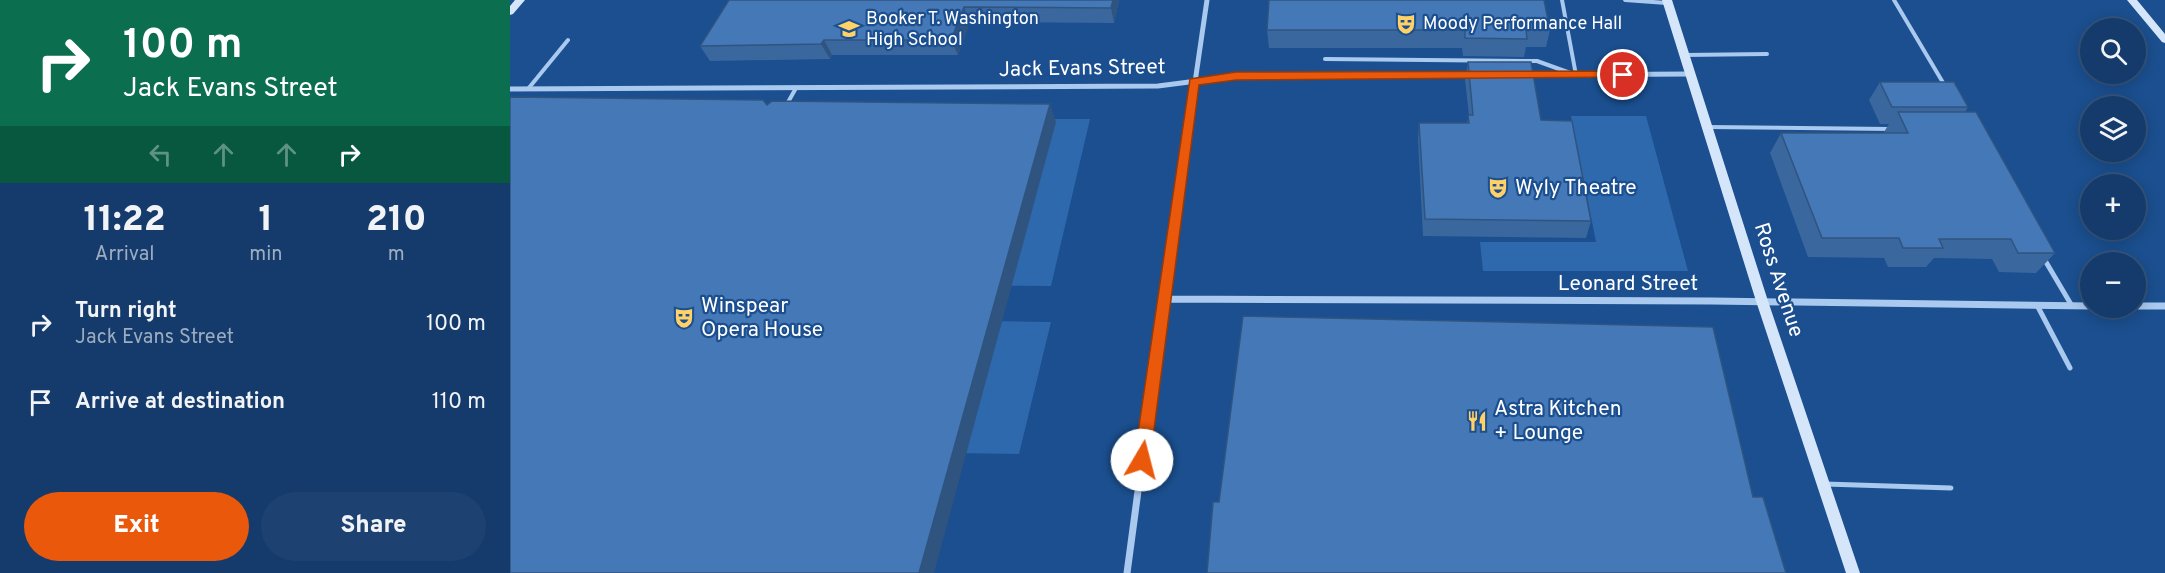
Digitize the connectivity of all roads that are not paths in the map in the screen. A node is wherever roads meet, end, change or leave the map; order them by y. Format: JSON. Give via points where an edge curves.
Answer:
{"nodes":[{"id":1,"x":520,"y":0,"type":"edge"},
{"id":2,"x":1208,"y":0,"type":"edge"},
{"id":3,"x":1562,"y":0,"type":"edge"},
{"id":4,"x":1625,"y":0,"type":"edge"},
{"id":5,"x":1894,"y":0,"type":"edge"},
{"id":6,"x":2132,"y":0,"type":"edge"},
{"id":7,"x":1667,"y":2,"type":"edge"},
{"id":8,"x":510,"y":12,"type":"edge"},
{"id":9,"x":568,"y":40,"type":"dead end"},
{"id":10,"x":2165,"y":40,"type":"edge"},
{"id":11,"x":1767,"y":54,"type":"dead end"},
{"id":12,"x":1684,"y":55,"type":"junction"},
{"id":13,"x":1325,"y":59,"type":"dead end"},
{"id":14,"x":1690,"y":74,"type":"junction"},
{"id":15,"x":1482,"y":75,"type":"edge"},
{"id":16,"x":1517,"y":75,"type":"edge"},
{"id":17,"x":1576,"y":75,"type":"junction"},
{"id":18,"x":1194,"y":81,"type":"junction"},
{"id":19,"x":796,"y":88,"type":"junction"},
{"id":20,"x":510,"y":89,"type":"edge"},
{"id":21,"x":528,"y":89,"type":"junction"},
{"id":22,"x":538,"y":89,"type":"junction"},
{"id":23,"x":1948,"y":92,"type":"edge"},
{"id":24,"x":533,"y":95,"type":"edge"},
{"id":25,"x":783,"y":112,"type":"edge"},
{"id":26,"x":1707,"y":127,"type":"junction"},
{"id":27,"x":1902,"y":129,"type":"edge"},
{"id":28,"x":2040,"y":253,"type":"edge"},
{"id":29,"x":1164,"y":299,"type":"junction"},
{"id":30,"x":1762,"y":301,"type":"junction"},
{"id":31,"x":2072,"y":306,"type":"junction"},
{"id":32,"x":2080,"y":306,"type":"edge"},
{"id":33,"x":2146,"y":306,"type":"edge"},
{"id":34,"x":2165,"y":306,"type":"edge"},
{"id":35,"x":2038,"y":307,"type":"junction"},
{"id":36,"x":2070,"y":368,"type":"dead end"},
{"id":37,"x":1824,"y":484,"type":"junction"},
{"id":38,"x":1951,"y":488,"type":"dead end"},
{"id":39,"x":1127,"y":573,"type":"edge"},
{"id":40,"x":1853,"y":573,"type":"edge"}],
"edges":[{"from":1,"to":8,"type":"main road"},
{"from":2,"to":18,"type":"street"},
{"from":3,"to":17,"type":"lane"},
{"from":4,"to":7,"type":"lane"},
{"from":5,"to":23,"type":"lane"},
{"from":6,"to":10,"type":"main road"},
{"from":7,"to":12,"type":"main road","name":"Ross Avenue"},
{"from":9,"to":21,"type":"lane"},
{"from":11,"to":12,"type":"lane"},
{"from":12,"to":14,"type":"main road","name":"Ross Avenue"},
{"from":13,"to":17,"type":"lane","via":[[1537,61]]},
{"from":14,"to":17,"type":"street"},
{"from":14,"to":26,"type":"main road","name":"Ross Avenue"},
{"from":15,"to":18,"type":"street","name":"Jack Evans Street","via":[[1236,76]]},
{"from":16,"to":17,"type":"street"},
{"from":18,"to":19,"type":"street","name":"Jack Evans Street","via":[[1158,86]]},
{"from":18,"to":29,"type":"street"},
{"from":19,"to":22,"type":"street","name":"Jack Evans Street"},
{"from":19,"to":25,"type":"lane"},
{"from":20,"to":21,"type":"street","name":"Jack Evans Street"},
{"from":21,"to":22,"type":"street","name":"Jack Evans Street"},
{"from":22,"to":24,"type":"lane"},
{"from":26,"to":27,"type":"lane"},
{"from":26,"to":30,"type":"main road","name":"Ross Avenue"},
{"from":28,"to":31,"type":"lane"},
{"from":29,"to":30,"type":"street","name":"Leonard Street"},
{"from":29,"to":39,"type":"street"},
{"from":30,"to":35,"type":"street","name":"Leonard Street"},
{"from":30,"to":37,"type":"main road","name":"Ross Avenue"},
{"from":31,"to":32,"type":"street","name":"Leonard Street"},
{"from":31,"to":35,"type":"street","name":"Leonard Street"},
{"from":33,"to":34,"type":"street"},
{"from":35,"to":36,"type":"lane"},
{"from":37,"to":38,"type":"lane"},
{"from":37,"to":40,"type":"main road","name":"Ross Avenue"}]}
